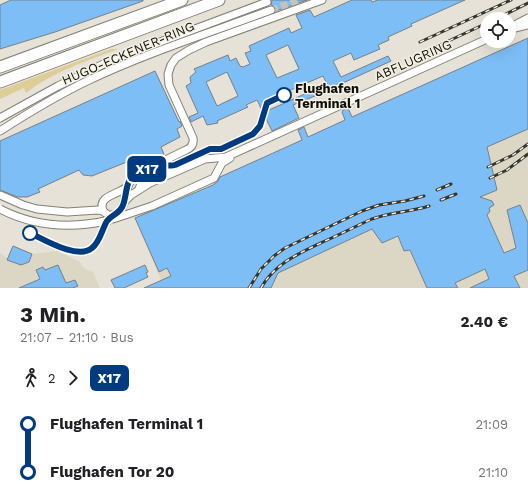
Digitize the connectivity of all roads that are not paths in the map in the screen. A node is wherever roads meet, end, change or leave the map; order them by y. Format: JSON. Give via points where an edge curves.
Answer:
{"nodes":[{"id":1,"x":182,"y":0,"type":"edge"},
{"id":2,"x":219,"y":0,"type":"edge"},
{"id":3,"x":322,"y":0,"type":"edge"},
{"id":4,"x":267,"y":2,"type":"tunnel mouth"},
{"id":5,"x":271,"y":10,"type":"tunnel mouth"},
{"id":6,"x":528,"y":18,"type":"edge"},
{"id":7,"x":516,"y":25,"type":"edge"},
{"id":8,"x":528,"y":25,"type":"edge"},
{"id":9,"x":516,"y":28,"type":"edge"},
{"id":10,"x":480,"y":43,"type":"edge"},
{"id":11,"x":480,"y":43,"type":"edge"},
{"id":12,"x":0,"y":67,"type":"edge"},
{"id":13,"x":0,"y":82,"type":"edge"},
{"id":14,"x":0,"y":118,"type":"edge"},
{"id":15,"x":0,"y":131,"type":"edge"},
{"id":16,"x":128,"y":186,"type":"junction"},
{"id":17,"x":0,"y":195,"type":"edge"},
{"id":18,"x":124,"y":204,"type":"junction"},
{"id":19,"x":0,"y":209,"type":"edge"},
{"id":20,"x":103,"y":212,"type":"junction"}],
"edges":[{"from":1,"to":12,"type":"highway"},
{"from":2,"to":13,"type":"highway"},
{"from":3,"to":16,"type":"street","via":[[206,42],[176,58],[169,68],[169,85],[193,138],[193,144],[189,149],[135,174]]},
{"from":4,"to":14,"type":"street","name":"HUGO-ECKENER-RING","via":[[112,60]]},
{"from":5,"to":15,"type":"street","name":"HUGO-ECKENER-RING","via":[[187,40],[88,81],[41,105]]},
{"from":6,"to":7,"type":"street"},
{"from":8,"to":9,"type":"street"},
{"from":10,"to":18,"type":"street","via":[[226,157],[205,159],[150,183],[138,190]]},
{"from":11,"to":19,"type":"street","name":"ABFLUGRING","bridge":true,"via":[[231,158],[222,163],[214,178],[125,216],[89,224],[58,226],[27,220]]},
{"from":16,"to":18,"type":"street"},
{"from":16,"to":20,"type":"street","via":[[105,199],[101,206]]},
{"from":17,"to":20,"type":"street","via":[[23,205],[46,210]]},
{"from":18,"to":20,"type":"street","via":[[116,214],[108,215]]}]}
